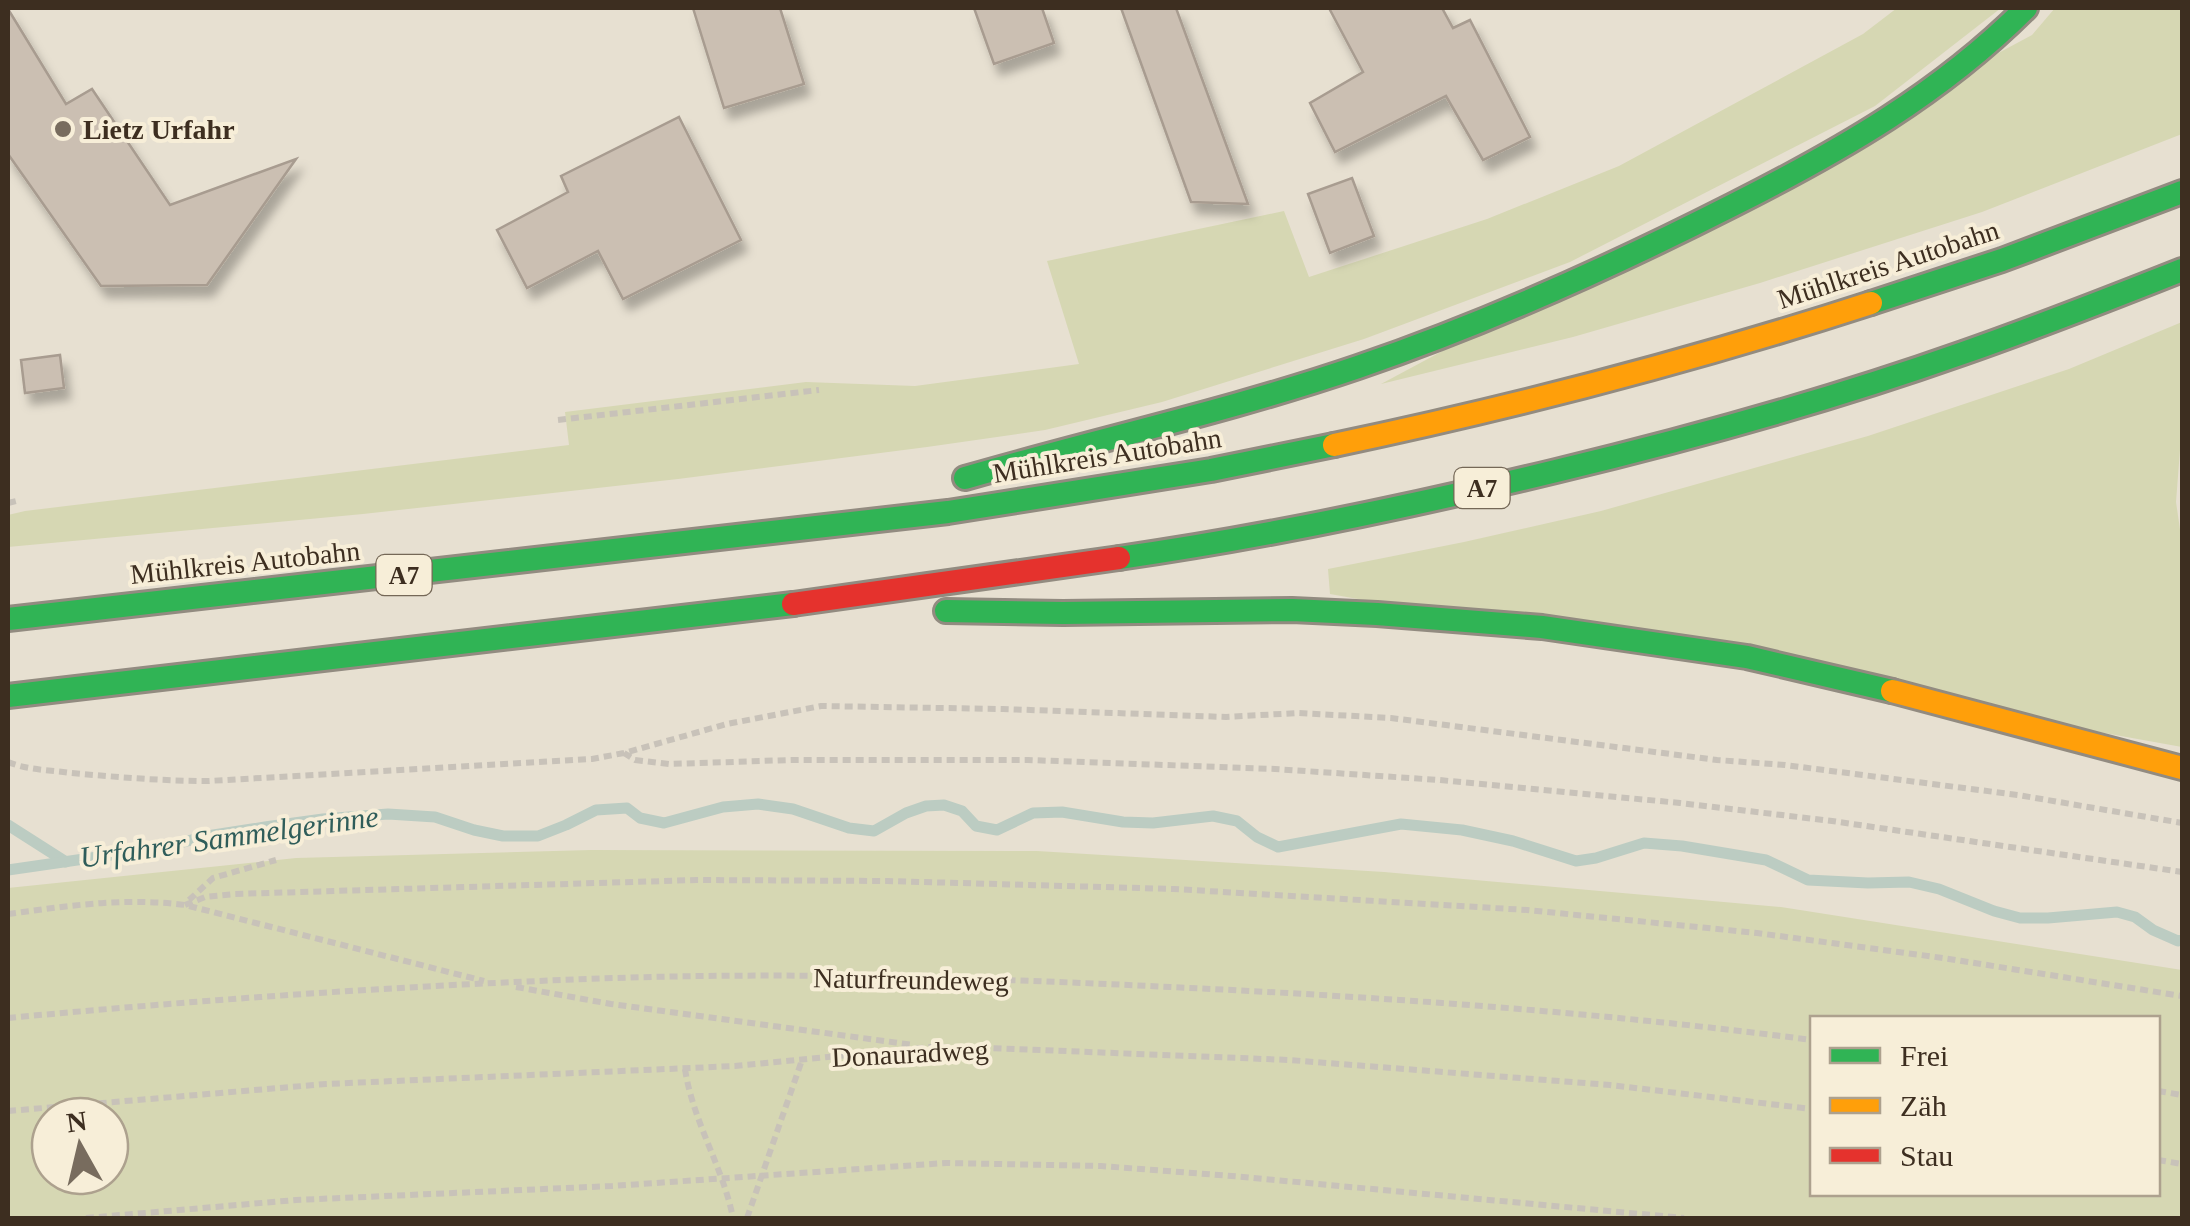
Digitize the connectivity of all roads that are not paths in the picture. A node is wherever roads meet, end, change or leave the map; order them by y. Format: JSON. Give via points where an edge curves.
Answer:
{"nodes":[{"id":1,"x":2026,"y":8,"type":"edge"},
{"id":2,"x":2182,"y":192,"type":"edge"},
{"id":3,"x":2182,"y":270,"type":"edge"},
{"id":4,"x":948,"y":484,"type":"dead end"},
{"id":5,"x":911,"y":495,"type":"dead end"},
{"id":6,"x":800,"y":530,"type":"junction"},
{"id":7,"x":758,"y":609,"type":"junction"},
{"id":8,"x":8,"y":619,"type":"edge"},
{"id":9,"x":8,"y":696,"type":"edge"},
{"id":10,"x":2182,"y":768,"type":"edge"}],
"edges":[{"from":1,"to":4,"type":"highway","via":[[1956,73],[1890,118],[1579,280],[1358,366]]},
{"from":2,"to":6,"type":"highway","name":"Mühlkreis Autobahn","number":"A7","via":[[1799,326],[1409,429],[1211,470]]},
{"from":3,"to":7,"type":"highway","number":"A7","via":[[2083,312],[1880,380],[1681,440],[1474,490],[1268,534]]},
{"from":5,"to":6,"type":"highway"},
{"from":6,"to":8,"type":"highway","name":"Mühlkreis Autobahn","number":"A7"},
{"from":7,"to":9,"type":"highway","number":"A7"},
{"from":7,"to":10,"type":"highway","via":[[1292,610],[1542,627],[1765,661]]}]}
